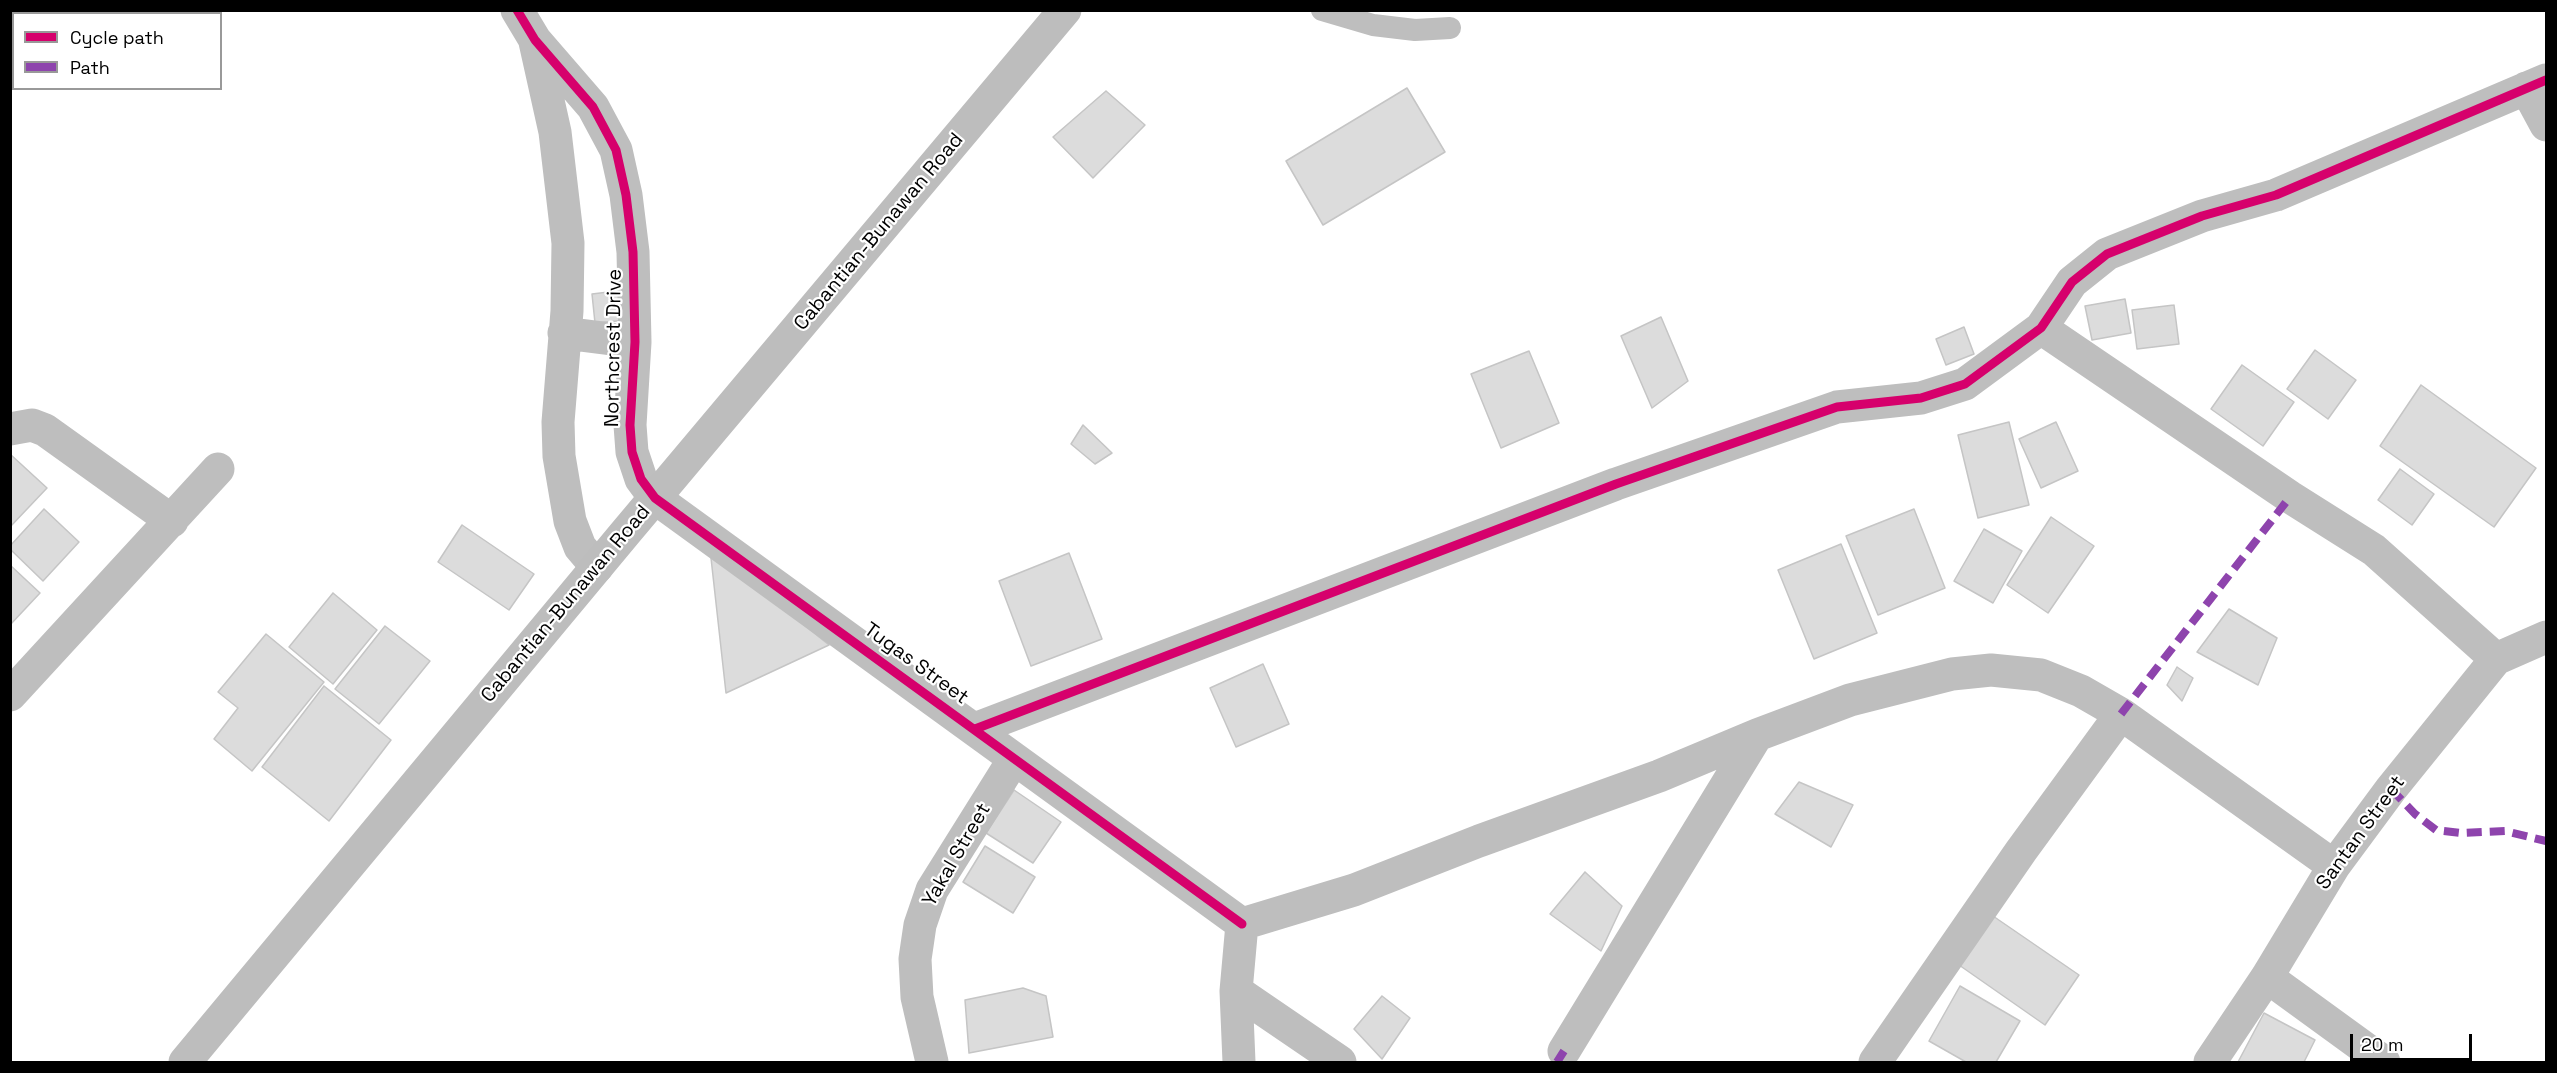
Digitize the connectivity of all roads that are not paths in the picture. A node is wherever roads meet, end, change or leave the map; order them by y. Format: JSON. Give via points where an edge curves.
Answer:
{"nodes":[{"id":1,"x":517,"y":10,"type":"edge"},
{"id":2,"x":1322,"y":10,"type":"edge"},
{"id":3,"x":1054,"y":15,"type":"edge"},
{"id":4,"x":1450,"y":28,"type":"dead end"},
{"id":5,"x":535,"y":40,"type":"junction"},
{"id":6,"x":2536,"y":84,"type":"edge"},
{"id":7,"x":2547,"y":125,"type":"edge"},
{"id":8,"x":2041,"y":328,"type":"junction"},
{"id":9,"x":564,"y":333,"type":"junction"},
{"id":10,"x":635,"y":342,"type":"junction"},
{"id":11,"x":15,"y":428,"type":"edge"},
{"id":12,"x":218,"y":469,"type":"dead end"},
{"id":13,"x":655,"y":498,"type":"junction"},
{"id":14,"x":172,"y":521,"type":"junction"},
{"id":15,"x":597,"y":567,"type":"junction"},
{"id":16,"x":2547,"y":637,"type":"edge"},
{"id":17,"x":2496,"y":659,"type":"junction"},
{"id":18,"x":10,"y":695,"type":"edge"},
{"id":19,"x":2121,"y":714,"type":"junction"},
{"id":20,"x":975,"y":729,"type":"junction"},
{"id":21,"x":1757,"y":735,"type":"junction"},
{"id":22,"x":1014,"y":759,"type":"junction"},
{"id":23,"x":2334,"y":866,"type":"junction"},
{"id":24,"x":1242,"y":924,"type":"junction"},
{"id":25,"x":2267,"y":977,"type":"junction"},
{"id":26,"x":1236,"y":991,"type":"junction"},
{"id":27,"x":1564,"y":1051,"type":"dead end"},
{"id":28,"x":185,"y":1062,"type":"edge"},
{"id":29,"x":932,"y":1062,"type":"edge"},
{"id":30,"x":1239,"y":1062,"type":"edge"},
{"id":31,"x":1340,"y":1062,"type":"edge"},
{"id":32,"x":1875,"y":1062,"type":"edge"},
{"id":33,"x":2210,"y":1062,"type":"edge"},
{"id":34,"x":2384,"y":1062,"type":"edge"}],
"edges":[{"from":1,"to":5,"type":"street","name":"Northcrest Drive"},
{"from":2,"to":4,"type":"lane","via":[[1373,25],[1414,30]]},
{"from":3,"to":13,"type":"main road","name":"Cabantian-Bunawan Road"},
{"from":5,"to":9,"type":"street","name":"Northcrest Drive","via":[[555,132],[568,243]]},
{"from":5,"to":10,"type":"street","name":"Northcrest Drive","via":[[593,107],[616,150],[633,252]]},
{"from":6,"to":7,"type":"street"},
{"from":6,"to":8,"type":"street","via":[[2276,195],[2202,216],[2106,254],[2072,282]]},
{"from":8,"to":17,"type":"street","via":[[2374,550]]},
{"from":8,"to":20,"type":"street","via":[[1965,384],[1921,398],[1836,407]]},
{"from":9,"to":10,"type":"street"},
{"from":9,"to":15,"type":"street","name":"Northcrest Drive","via":[[558,422],[564,494],[580,547]]},
{"from":10,"to":13,"type":"street","name":"Northcrest Drive","via":[[632,452],[642,479]]},
{"from":11,"to":14,"type":"street","via":[[32,425],[45,430]]},
{"from":12,"to":14,"type":"street"},
{"from":13,"to":15,"type":"main road","name":"Cabantian-Bunawan Road"},
{"from":13,"to":20,"type":"street","name":"Tugas Street"},
{"from":14,"to":18,"type":"street"},
{"from":15,"to":28,"type":"main road","name":"Cabantian-Bunawan Road"},
{"from":16,"to":17,"type":"street","name":"Santan Street"},
{"from":17,"to":23,"type":"street","name":"Santan Street"},
{"from":19,"to":21,"type":"street","via":[[2041,675],[1991,670],[1952,674],[1850,700]]},
{"from":19,"to":23,"type":"street"},
{"from":19,"to":32,"type":"street"},
{"from":20,"to":22,"type":"street","name":"Tugas Street"},
{"from":21,"to":24,"type":"street","via":[[1659,776],[1354,890]]},
{"from":21,"to":27,"type":"street"},
{"from":22,"to":24,"type":"street","name":"Tugas Street"},
{"from":22,"to":29,"type":"street","name":"Yakal Street","via":[[932,890],[920,925],[915,959],[917,997]]},
{"from":23,"to":25,"type":"street","name":"Santan Street"},
{"from":24,"to":26,"type":"street"},
{"from":25,"to":33,"type":"street","name":"Santan Street"},
{"from":25,"to":34,"type":"street"},
{"from":26,"to":30,"type":"street"},
{"from":26,"to":31,"type":"street"}]}
